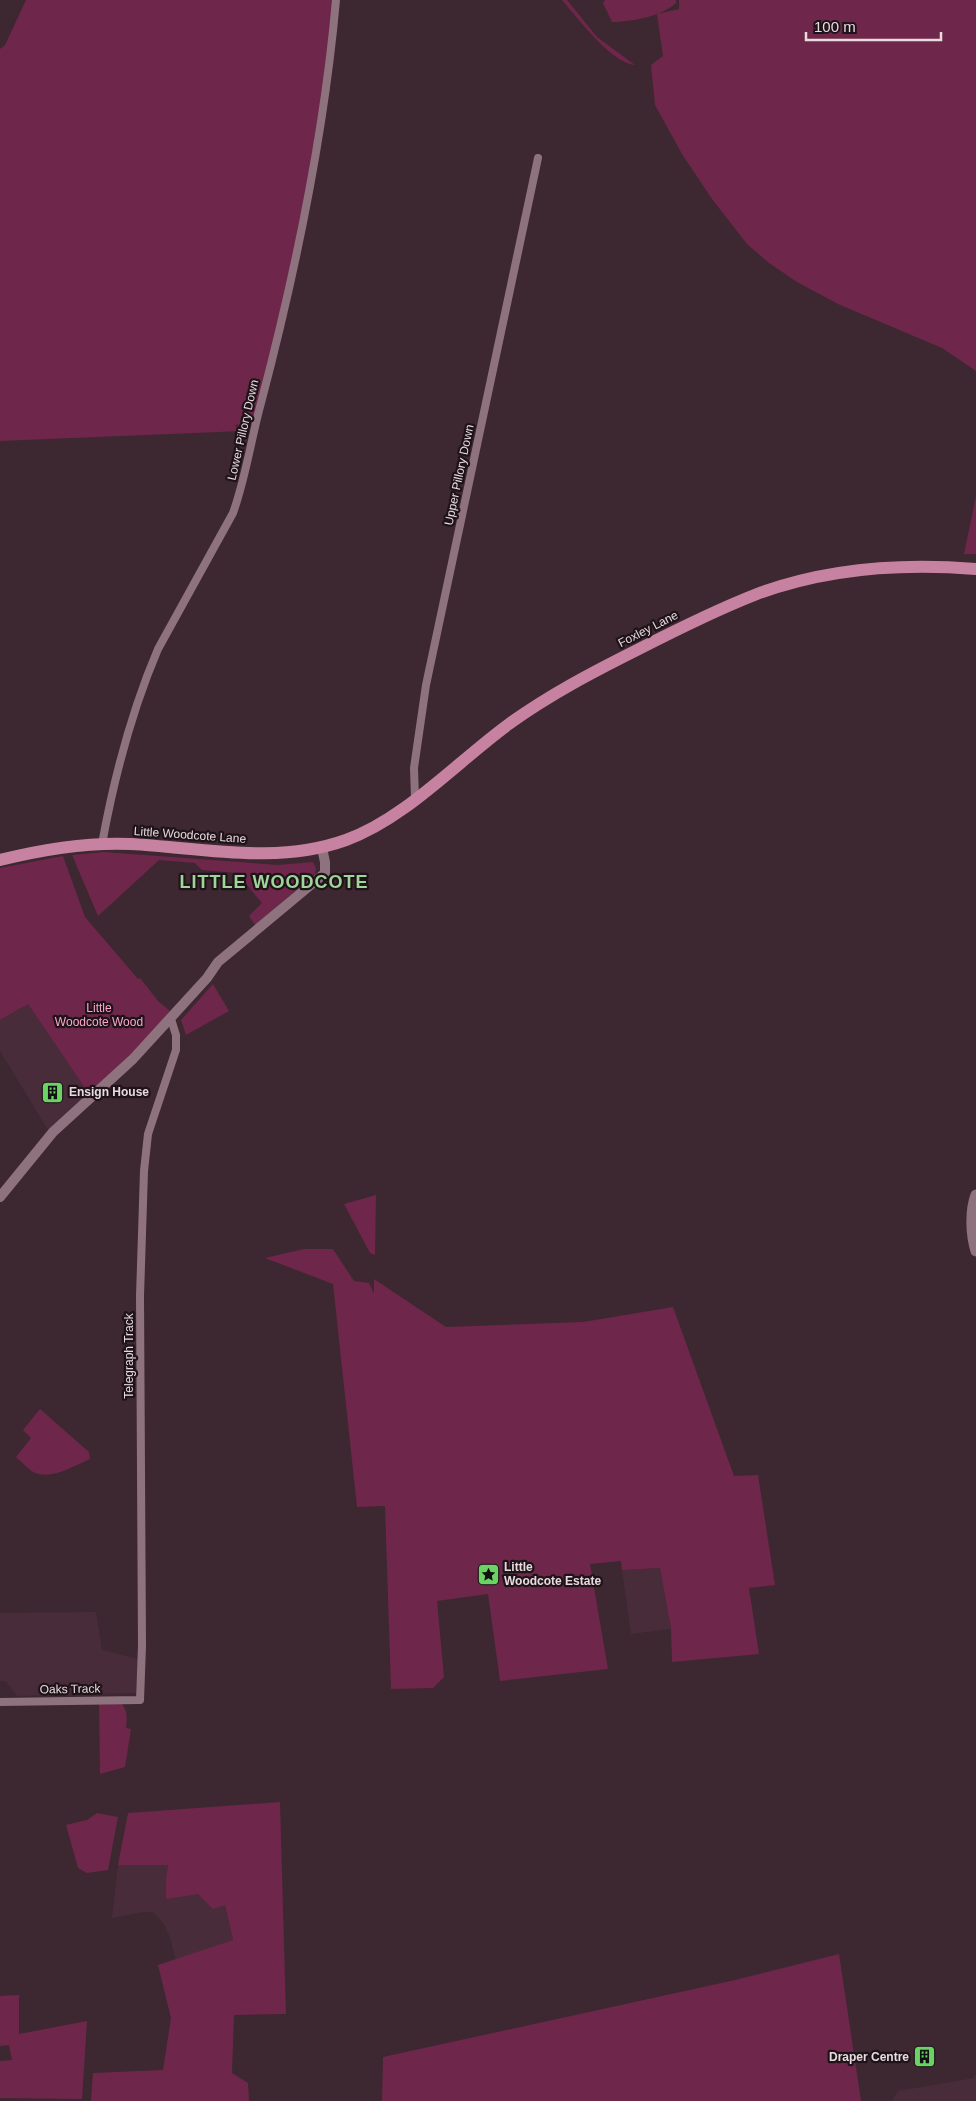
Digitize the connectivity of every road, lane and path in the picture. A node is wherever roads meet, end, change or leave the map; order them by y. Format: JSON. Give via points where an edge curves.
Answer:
{"nodes":[{"id":1,"x":336,"y":0,"type":"edge"},
{"id":2,"x":538,"y":158,"type":"dead end"},
{"id":3,"x":976,"y":569,"type":"edge"},
{"id":4,"x":415,"y":798,"type":"junction"},
{"id":5,"x":376,"y":827,"type":"joint"},
{"id":6,"x":102,"y":844,"type":"junction"},
{"id":7,"x":322,"y":848,"type":"junction"},
{"id":8,"x":0,"y":860,"type":"edge"},
{"id":9,"x":171,"y":1019,"type":"junction"},
{"id":10,"x":976,"y":1195,"type":"edge"},
{"id":11,"x":0,"y":1197,"type":"edge"},
{"id":12,"x":976,"y":1251,"type":"edge"},
{"id":13,"x":140,"y":1700,"type":"joint"},
{"id":14,"x":0,"y":1702,"type":"edge"}],
"edges":[{"from":1,"to":6,"type":"street","name":"Lower Pillory Down","via":[[320,136],[284,314],[240,493],[233,513],[150,668],[121,760]]},
{"from":2,"to":4,"type":"street","name":"Upper Pillory Down","via":[[426,685],[414,768]]},
{"from":3,"to":4,"type":"main road","name":"Foxley Lane","via":[[923,566],[847,571],[759,594],[701,617],[541,702]]},
{"from":4,"to":5,"type":"main road","name":"Foxley Lane"},
{"from":5,"to":7,"type":"main road","name":"Little Woodcote Lane"},
{"from":6,"to":7,"type":"main road","name":"Little Woodcote Lane","via":[[247,854]]},
{"from":6,"to":8,"type":"main road","name":"Little Woodcote Lane","via":[[46,849]]},
{"from":7,"to":9,"type":"street","via":[[325,873],[218,962]]},
{"from":9,"to":11,"type":"street","via":[[133,1059],[53,1132]]},
{"from":9,"to":13,"type":"street","name":"Telegraph Track","via":[[176,1050],[148,1134],[144,1171],[140,1296]]},
{"from":10,"to":12,"type":"main road","via":[[973,1204]]},
{"from":13,"to":14,"type":"street","name":"Oaks Track"}]}
